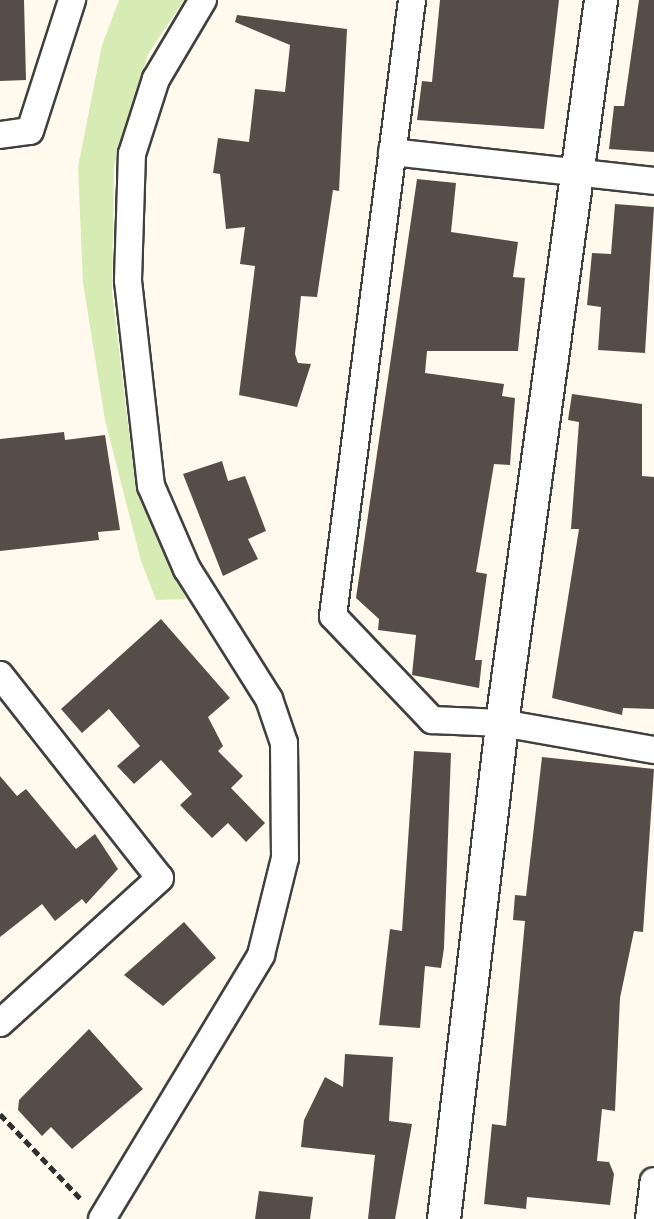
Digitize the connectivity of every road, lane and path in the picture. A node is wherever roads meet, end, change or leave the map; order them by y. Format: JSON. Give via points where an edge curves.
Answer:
{"nodes":[{"id":1,"x":72,"y":0,"type":"edge"},
{"id":2,"x":203,"y":0,"type":"edge"},
{"id":3,"x":412,"y":0,"type":"edge"},
{"id":4,"x":601,"y":0,"type":"edge"},
{"id":5,"x":0,"y":135,"type":"edge"},
{"id":6,"x":392,"y":152,"type":"junction"},
{"id":7,"x":581,"y":169,"type":"junction"},
{"id":8,"x":654,"y":181,"type":"edge"},
{"id":9,"x":0,"y":675,"type":"edge"},
{"id":10,"x":502,"y":723,"type":"junction"},
{"id":11,"x":654,"y":750,"type":"edge"},
{"id":12,"x":0,"y":1023,"type":"edge"},
{"id":13,"x":0,"y":1114,"type":"edge"},
{"id":14,"x":654,"y":1181,"type":"edge"},
{"id":15,"x":96,"y":1214,"type":"edge"},
{"id":16,"x":444,"y":1219,"type":"edge"},
{"id":17,"x":649,"y":1219,"type":"edge"}],
"edges":[{"from":1,"to":5,"type":"street","via":[[30,131]]},
{"from":2,"to":15,"type":"street","via":[[156,79],[132,154],[128,280],[151,486],[187,569],[269,699],[284,743],[285,858],[261,955]]},
{"from":3,"to":6,"type":"street"},
{"from":4,"to":7,"type":"street"},
{"from":6,"to":7,"type":"street"},
{"from":6,"to":10,"type":"street","via":[[333,616],[432,720]]},
{"from":7,"to":8,"type":"street"},
{"from":7,"to":10,"type":"street"},
{"from":9,"to":12,"type":"street","via":[[160,878]]},
{"from":10,"to":11,"type":"street"},
{"from":10,"to":16,"type":"street"},
{"from":13,"to":15,"type":"path"},
{"from":14,"to":17,"type":"street"}]}
